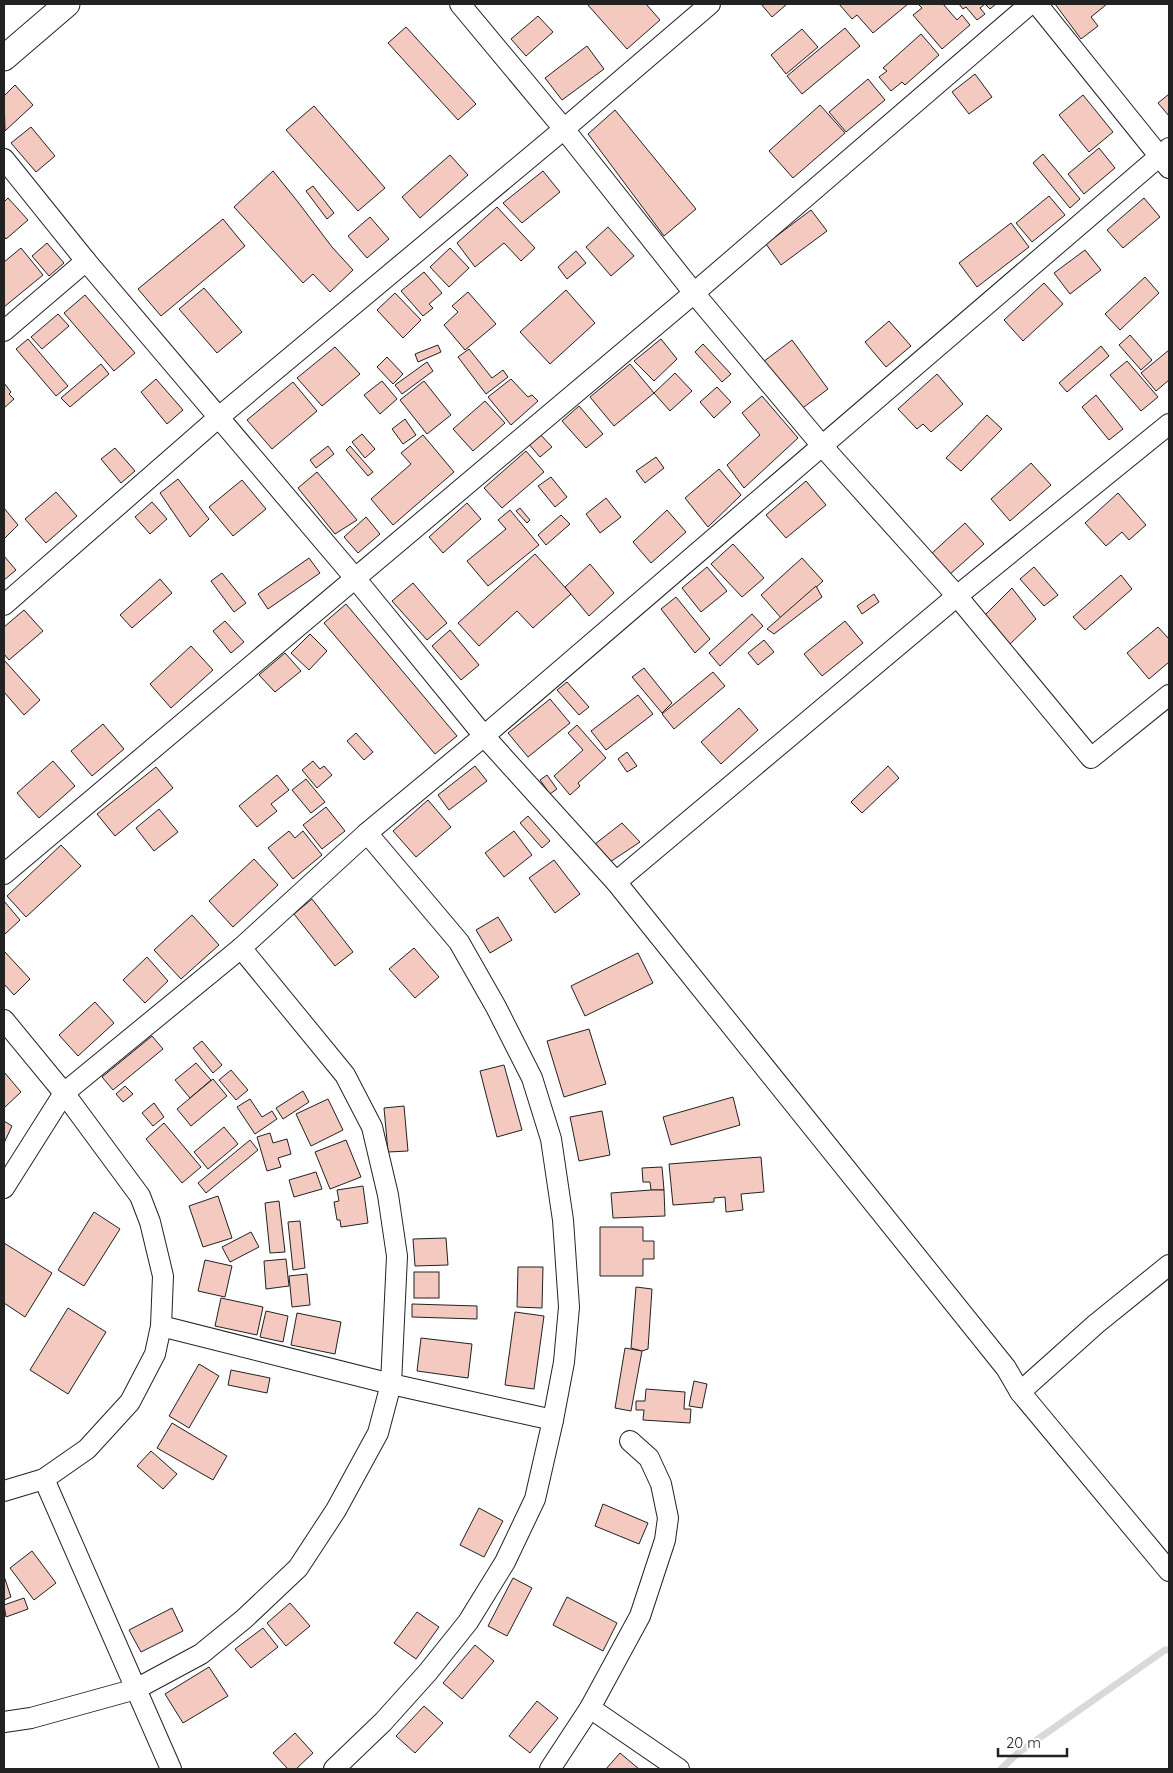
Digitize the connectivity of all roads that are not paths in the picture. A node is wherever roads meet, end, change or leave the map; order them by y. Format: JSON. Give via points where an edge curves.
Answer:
{"nodes":[{"id":1,"x":67,"y":4,"type":"edge"},
{"id":2,"x":460,"y":4,"type":"edge"},
{"id":3,"x":710,"y":4,"type":"edge"},
{"id":4,"x":1030,"y":4,"type":"edge"},
{"id":5,"x":1037,"y":4,"type":"edge"},
{"id":6,"x":4,"y":58,"type":"edge"},
{"id":7,"x":564,"y":129,"type":"junction"},
{"id":8,"x":1166,"y":158,"type":"edge"},
{"id":9,"x":4,"y":159,"type":"edge"},
{"id":10,"x":86,"y":262,"type":"junction"},
{"id":11,"x":694,"y":293,"type":"junction"},
{"id":12,"x":4,"y":331,"type":"edge"},
{"id":13,"x":220,"y":417,"type":"junction"},
{"id":14,"x":1169,"y":424,"type":"edge"},
{"id":15,"x":823,"y":447,"type":"junction"},
{"id":16,"x":355,"y":578,"type":"junction"},
{"id":17,"x":957,"y":596,"type":"junction"},
{"id":18,"x":4,"y":606,"type":"edge"},
{"id":19,"x":1169,"y":695,"type":"edge"},
{"id":20,"x":484,"y":736,"type":"junction"},
{"id":21,"x":367,"y":833,"type":"junction"},
{"id":22,"x":4,"y":874,"type":"edge"},
{"id":23,"x":616,"y":882,"type":"junction"},
{"id":24,"x":241,"y":948,"type":"junction"},
{"id":25,"x":4,"y":1020,"type":"edge"},
{"id":26,"x":64,"y":1093,"type":"junction"},
{"id":27,"x":4,"y":1188,"type":"edge"},
{"id":28,"x":1169,"y":1264,"type":"edge"},
{"id":29,"x":161,"y":1326,"type":"junction"},
{"id":30,"x":391,"y":1384,"type":"junction"},
{"id":31,"x":1020,"y":1392,"type":"junction"},
{"id":32,"x":553,"y":1420,"type":"junction"},
{"id":33,"x":630,"y":1441,"type":"dead end"},
{"id":34,"x":44,"y":1479,"type":"junction"},
{"id":35,"x":4,"y":1491,"type":"edge"},
{"id":36,"x":1169,"y":1571,"type":"edge"},
{"id":37,"x":136,"y":1689,"type":"junction"},
{"id":38,"x":590,"y":1708,"type":"junction"},
{"id":39,"x":4,"y":1722,"type":"edge"},
{"id":40,"x":171,"y":1769,"type":"edge"},
{"id":41,"x":334,"y":1769,"type":"edge"},
{"id":42,"x":550,"y":1769,"type":"edge"},
{"id":43,"x":679,"y":1769,"type":"edge"}],
"edges":[{"from":1,"to":6,"type":"street"},
{"from":2,"to":7,"type":"street"},
{"from":3,"to":7,"type":"street"},
{"from":4,"to":11,"type":"street"},
{"from":5,"to":8,"type":"street"},
{"from":7,"to":11,"type":"street"},
{"from":7,"to":13,"type":"street"},
{"from":8,"to":15,"type":"street"},
{"from":9,"to":10,"type":"street"},
{"from":10,"to":12,"type":"street"},
{"from":10,"to":13,"type":"street"},
{"from":11,"to":15,"type":"street"},
{"from":11,"to":16,"type":"street"},
{"from":13,"to":16,"type":"street"},
{"from":13,"to":18,"type":"street"},
{"from":14,"to":17,"type":"street"},
{"from":15,"to":17,"type":"street"},
{"from":15,"to":20,"type":"street"},
{"from":16,"to":20,"type":"street"},
{"from":16,"to":22,"type":"street"},
{"from":17,"to":19,"type":"street","via":[[1091,758]]},
{"from":17,"to":23,"type":"street"},
{"from":20,"to":21,"type":"street"},
{"from":20,"to":23,"type":"street"},
{"from":21,"to":24,"type":"street"},
{"from":21,"to":32,"type":"street","via":[[459,942],[532,1078],[551,1139],[563,1220],[569,1307],[564,1362]]},
{"from":23,"to":31,"type":"street","via":[[1006,1368]]},
{"from":24,"to":26,"type":"street"},
{"from":24,"to":30,"type":"street","via":[[345,1075],[372,1126],[388,1194],[397,1256]]},
{"from":25,"to":26,"type":"street"},
{"from":26,"to":27,"type":"street"},
{"from":26,"to":29,"type":"street","via":[[140,1196],[163,1276]]},
{"from":28,"to":31,"type":"street"},
{"from":29,"to":30,"type":"street"},
{"from":29,"to":34,"type":"street","via":[[152,1364],[130,1402],[88,1449]]},
{"from":30,"to":32,"type":"street"},
{"from":30,"to":37,"type":"street","via":[[378,1432],[336,1510],[298,1568],[201,1654]]},
{"from":31,"to":36,"type":"street"},
{"from":32,"to":41,"type":"street","via":[[535,1499],[505,1562],[468,1622],[383,1722]]},
{"from":33,"to":38,"type":"street","via":[[649,1458],[661,1484],[668,1518],[665,1540],[640,1616]]},
{"from":34,"to":35,"type":"street"},
{"from":34,"to":37,"type":"street"},
{"from":37,"to":39,"type":"street","via":[[31,1718]]},
{"from":37,"to":40,"type":"street"},
{"from":38,"to":42,"type":"street"},
{"from":38,"to":43,"type":"street"}]}
